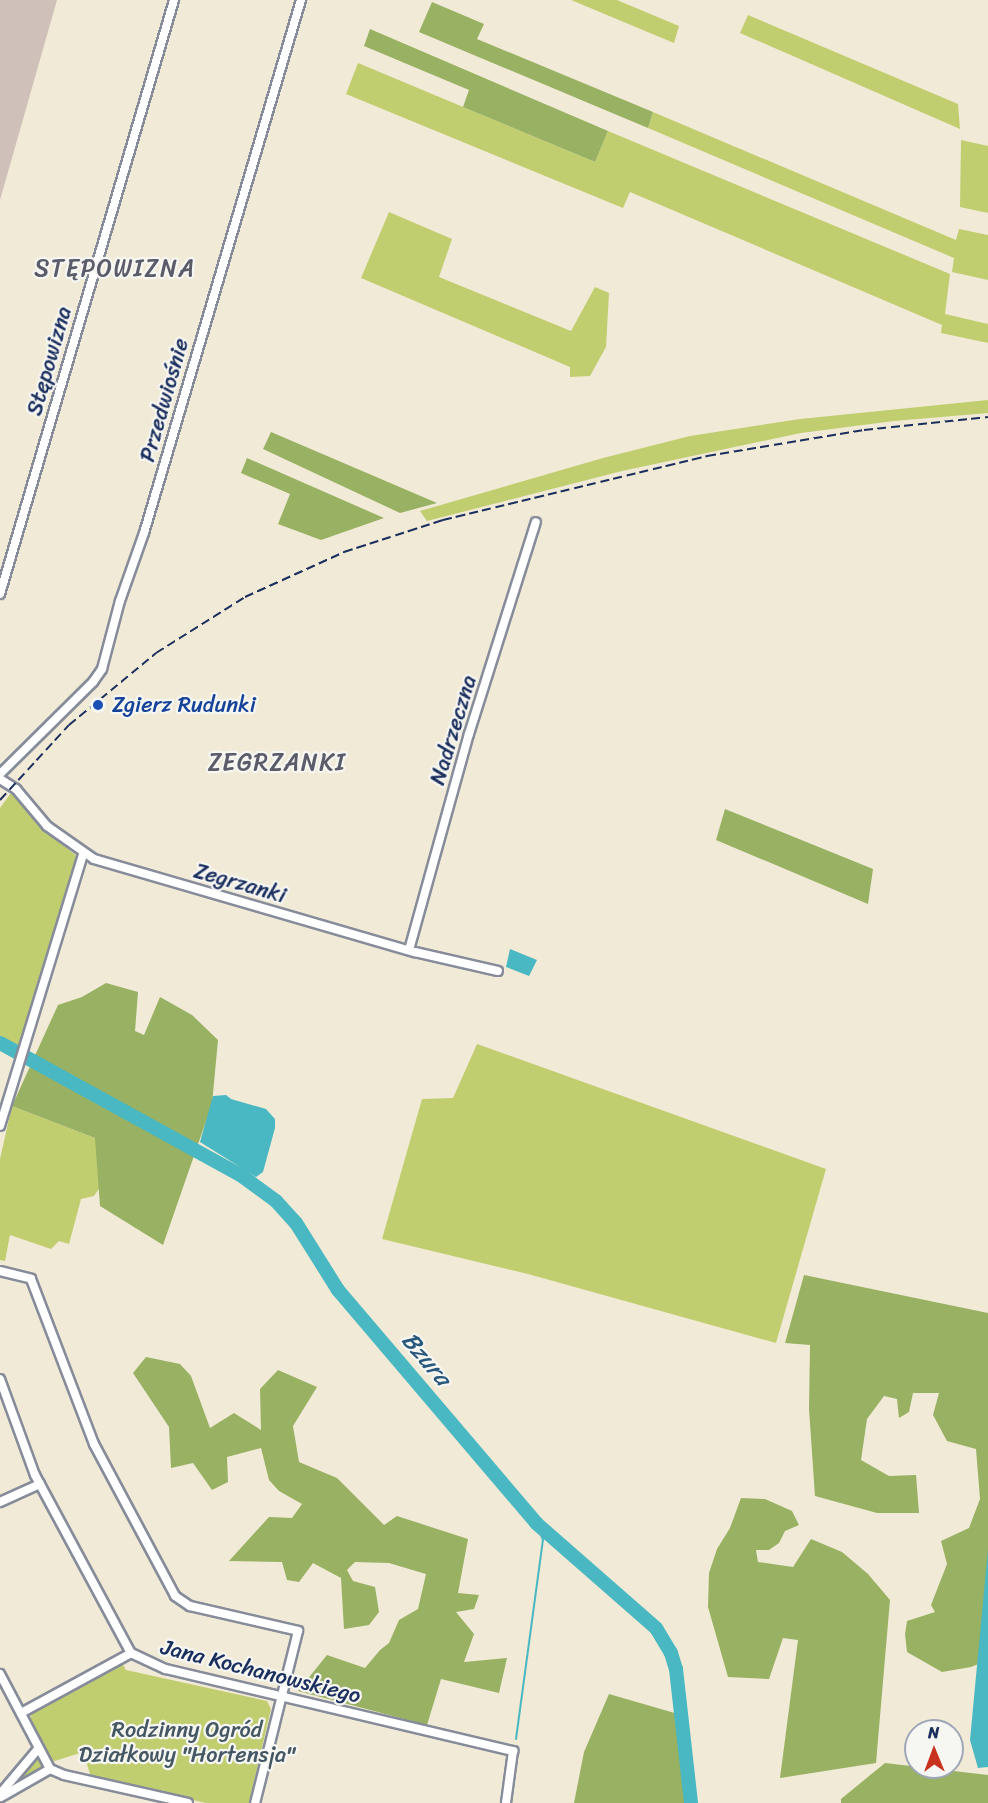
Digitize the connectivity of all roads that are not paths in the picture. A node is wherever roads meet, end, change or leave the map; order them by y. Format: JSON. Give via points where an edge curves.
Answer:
{"nodes":[{"id":1,"x":174,"y":0,"type":"edge"},
{"id":2,"x":301,"y":0,"type":"edge"},
{"id":3,"x":536,"y":522,"type":"dead end"},
{"id":4,"x":4,"y":568,"type":"edge"},
{"id":5,"x":0,"y":594,"type":"edge"},
{"id":6,"x":0,"y":774,"type":"edge"},
{"id":7,"x":0,"y":779,"type":"edge"},
{"id":8,"x":83,"y":854,"type":"junction"},
{"id":9,"x":408,"y":950,"type":"junction"},
{"id":10,"x":498,"y":971,"type":"dead end"},
{"id":11,"x":0,"y":1126,"type":"edge"},
{"id":12,"x":0,"y":1271,"type":"edge"},
{"id":13,"x":0,"y":1379,"type":"edge"},
{"id":14,"x":40,"y":1484,"type":"junction"},
{"id":15,"x":0,"y":1502,"type":"edge"},
{"id":16,"x":131,"y":1653,"type":"junction"},
{"id":17,"x":0,"y":1674,"type":"edge"},
{"id":18,"x":282,"y":1696,"type":"junction"},
{"id":19,"x":21,"y":1713,"type":"junction"},
{"id":20,"x":38,"y":1749,"type":"junction"},
{"id":21,"x":50,"y":1770,"type":"junction"},
{"id":22,"x":0,"y":1796,"type":"edge"},
{"id":23,"x":189,"y":1803,"type":"edge"},
{"id":24,"x":255,"y":1803,"type":"edge"},
{"id":25,"x":506,"y":1803,"type":"edge"}],
"edges":[{"from":1,"to":4,"type":"street","name":"Stępowizna"},
{"from":2,"to":6,"type":"street","name":"Przedwiośnie","via":[[102,669]]},
{"from":3,"to":9,"type":"street","name":"Nadrzeczna","via":[[469,734]]},
{"from":4,"to":5,"type":"street","name":"Stępowizna"},
{"from":7,"to":8,"type":"street","name":"Zegrzanki","via":[[16,789],[47,826]]},
{"from":8,"to":9,"type":"street","name":"Zegrzanki"},
{"from":8,"to":11,"type":"street"},
{"from":9,"to":10,"type":"street","name":"Zegrzanki"},
{"from":12,"to":18,"type":"street","via":[[31,1279],[94,1444],[176,1596],[190,1606],[298,1631]]},
{"from":13,"to":14,"type":"street","name":"Jana Kochanowskiego"},
{"from":14,"to":15,"type":"street"},
{"from":14,"to":16,"type":"street","name":"Jana Kochanowskiego"},
{"from":16,"to":18,"type":"street","name":"Jana Kochanowskiego","via":[[166,1669]]},
{"from":16,"to":19,"type":"street"},
{"from":17,"to":19,"type":"street"},
{"from":18,"to":24,"type":"street"},
{"from":18,"to":25,"type":"street","name":"Jana Kochanowskiego","via":[[513,1751]]},
{"from":19,"to":20,"type":"street"},
{"from":20,"to":21,"type":"street"},
{"from":20,"to":22,"type":"street"},
{"from":21,"to":22,"type":"street"},
{"from":21,"to":23,"type":"street"}]}
